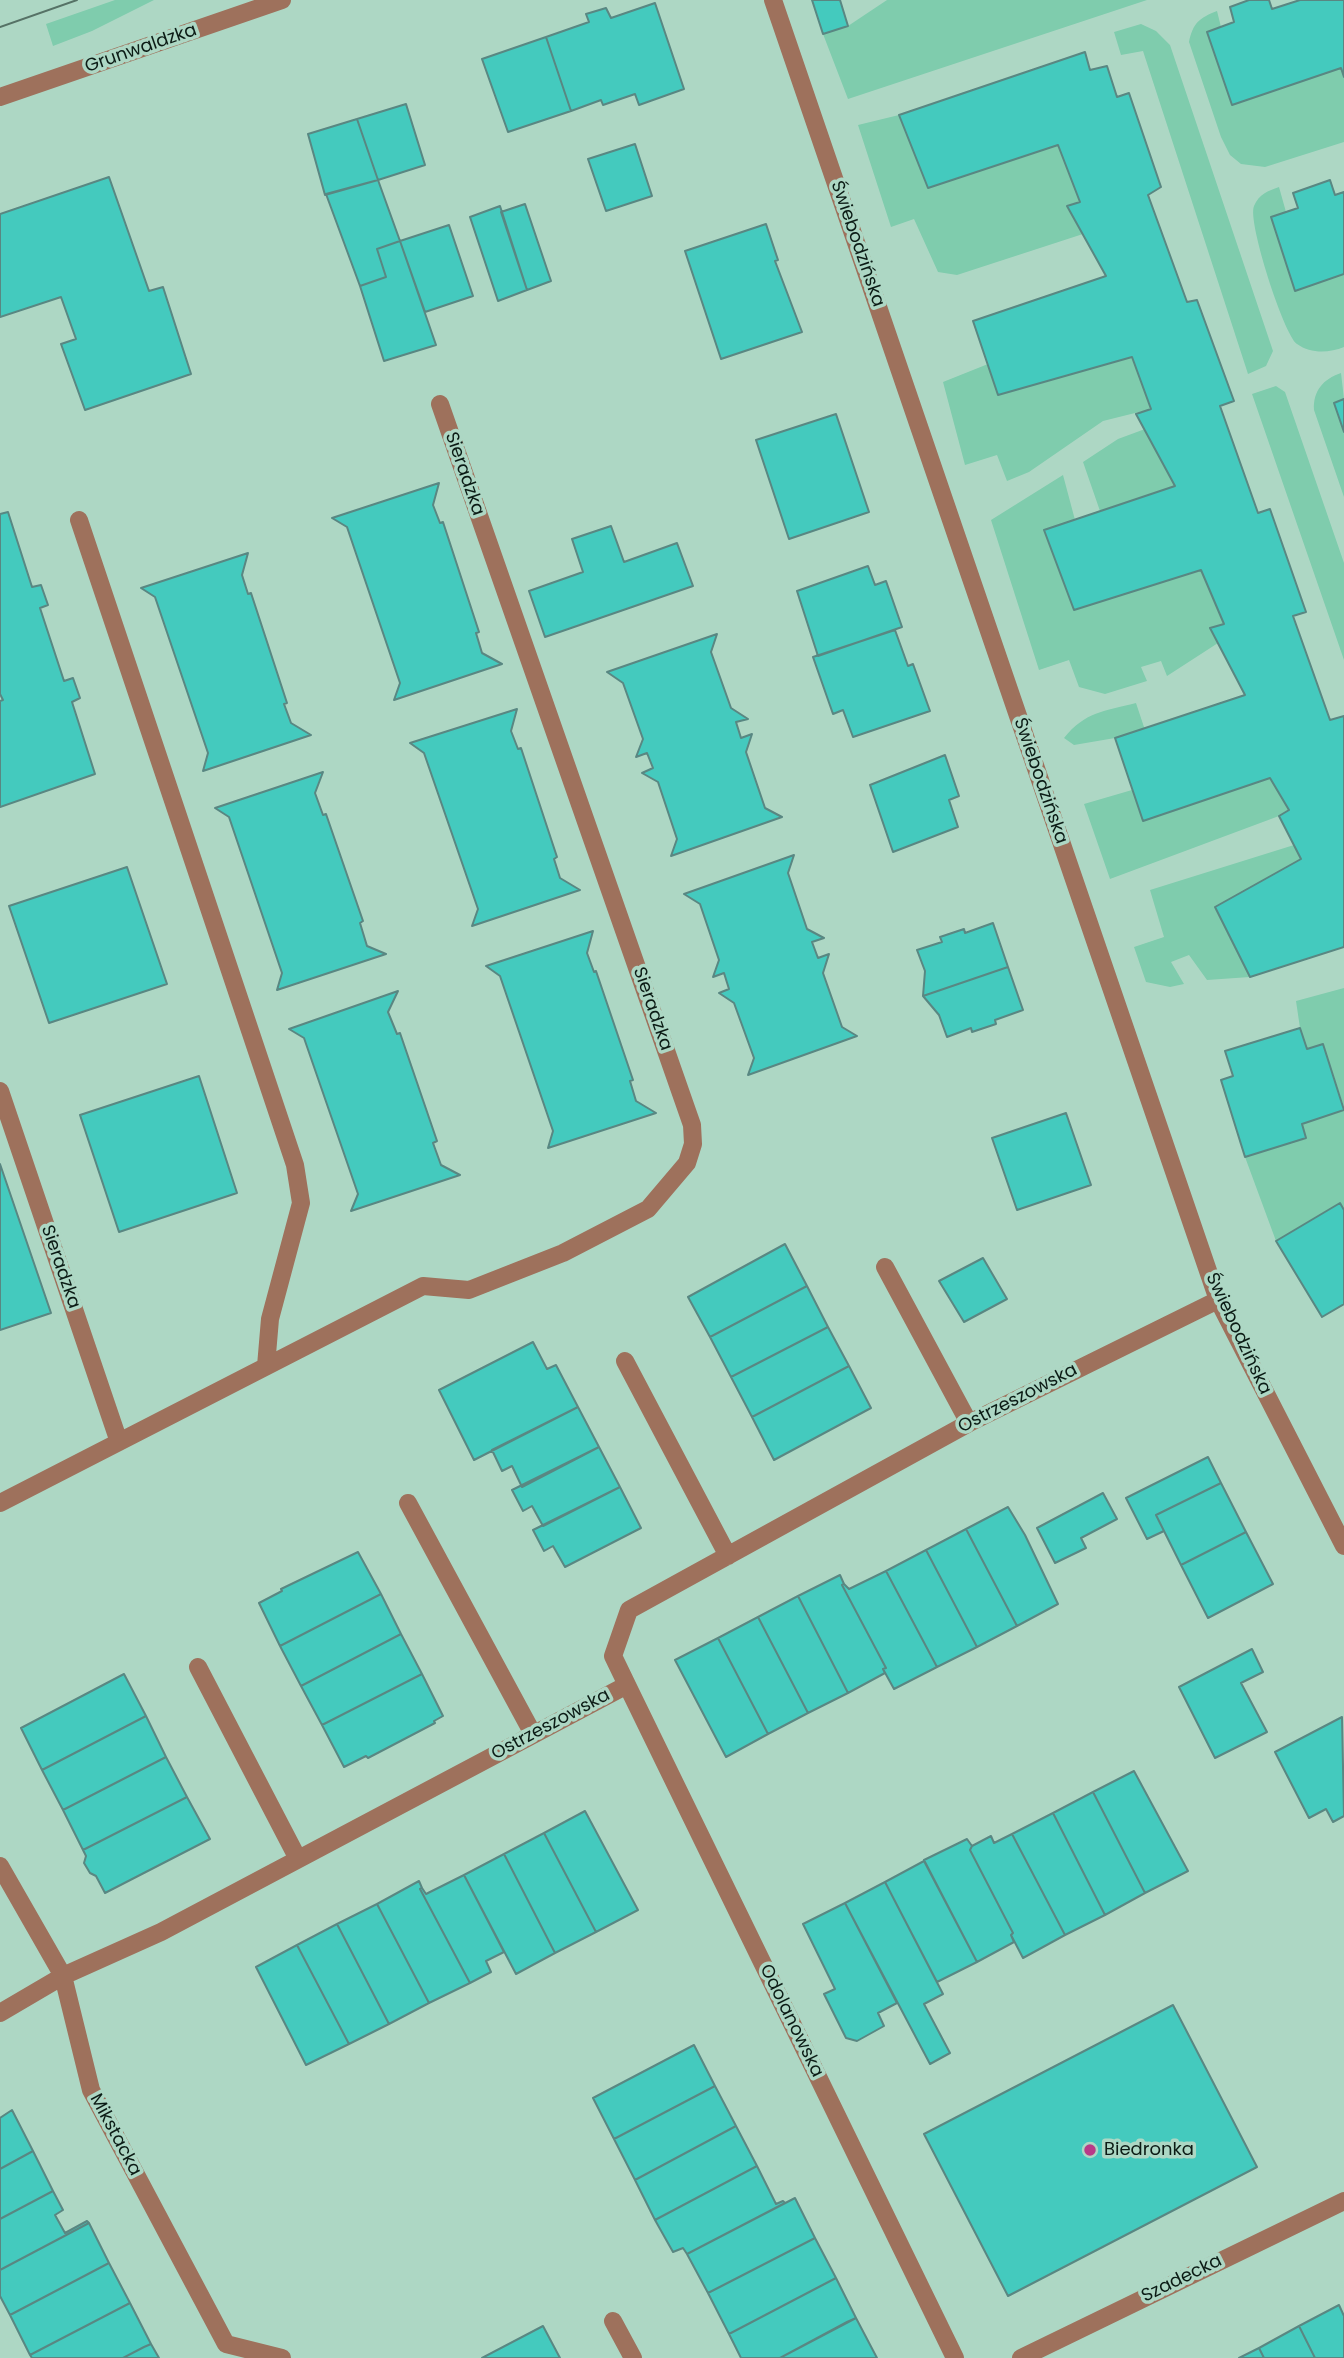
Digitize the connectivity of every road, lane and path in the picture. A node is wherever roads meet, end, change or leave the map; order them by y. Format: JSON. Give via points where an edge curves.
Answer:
{"nodes":[{"id":1,"x":282,"y":0,"type":"edge"},
{"id":2,"x":773,"y":0,"type":"edge"},
{"id":3,"x":0,"y":97,"type":"edge"},
{"id":4,"x":440,"y":404,"type":"dead end"},
{"id":5,"x":79,"y":520,"type":"dead end"},
{"id":6,"x":0,"y":1091,"type":"edge"},
{"id":7,"x":885,"y":1267,"type":"dead end"},
{"id":8,"x":1218,"y":1300,"type":"junction"},
{"id":9,"x":625,"y":1361,"type":"dead end"},
{"id":10,"x":266,"y":1366,"type":"junction"},
{"id":11,"x":969,"y":1423,"type":"junction"},
{"id":12,"x":119,"y":1442,"type":"junction"},
{"id":13,"x":0,"y":1503,"type":"edge"},
{"id":14,"x":408,"y":1503,"type":"dead end"},
{"id":15,"x":1344,"y":1546,"type":"edge"},
{"id":16,"x":728,"y":1556,"type":"junction"},
{"id":17,"x":198,"y":1667,"type":"dead end"},
{"id":18,"x":627,"y":1685,"type":"junction"},
{"id":19,"x":533,"y":1734,"type":"junction"},
{"id":20,"x":298,"y":1859,"type":"junction"},
{"id":21,"x":0,"y":1866,"type":"edge"},
{"id":22,"x":63,"y":1976,"type":"junction"},
{"id":23,"x":0,"y":2013,"type":"edge"},
{"id":24,"x":1344,"y":2201,"type":"edge"},
{"id":25,"x":613,"y":2322,"type":"dead end"},
{"id":26,"x":282,"y":2358,"type":"edge"},
{"id":27,"x":633,"y":2358,"type":"edge"},
{"id":28,"x":955,"y":2358,"type":"edge"},
{"id":29,"x":1021,"y":2358,"type":"edge"}],
"edges":[{"from":1,"to":3,"type":"street","name":"Grunwaldzka"},
{"from":2,"to":8,"type":"street","name":"Świebodzińska"},
{"from":4,"to":10,"type":"street","name":"Sieradzka","via":[[692,1125],[693,1144],[687,1163],[648,1209],[563,1253],[468,1290],[423,1286]]},
{"from":5,"to":10,"type":"street","via":[[295,1165],[302,1203],[270,1319]]},
{"from":6,"to":12,"type":"street","name":"Sieradzka"},
{"from":7,"to":11,"type":"street"},
{"from":8,"to":11,"type":"street","name":"Ostrzeszowska"},
{"from":8,"to":15,"type":"street","name":"Świebodzińska"},
{"from":9,"to":16,"type":"street"},
{"from":10,"to":12,"type":"street","name":"Sieradzka"},
{"from":11,"to":16,"type":"street","name":"Ostrzeszowska"},
{"from":12,"to":13,"type":"street","name":"Sieradzka"},
{"from":14,"to":19,"type":"street"},
{"from":16,"to":18,"type":"street","name":"Ostrzeszowska","via":[[629,1610],[613,1656]]},
{"from":17,"to":20,"type":"street"},
{"from":18,"to":19,"type":"street","name":"Ostrzeszowska"},
{"from":18,"to":28,"type":"street","name":"Odolanowska"},
{"from":19,"to":20,"type":"street","name":"Ostrzeszowska"},
{"from":20,"to":22,"type":"street","name":"Ostrzeszowska","via":[[161,1932]]},
{"from":21,"to":22,"type":"street","name":"Mikstacka"},
{"from":22,"to":23,"type":"street","name":"Ostrzeszowska"},
{"from":22,"to":26,"type":"street","name":"Mikstacka","via":[[91,2090],[226,2343]]},
{"from":24,"to":29,"type":"street","name":"Szadecka"},
{"from":25,"to":27,"type":"street"}]}
